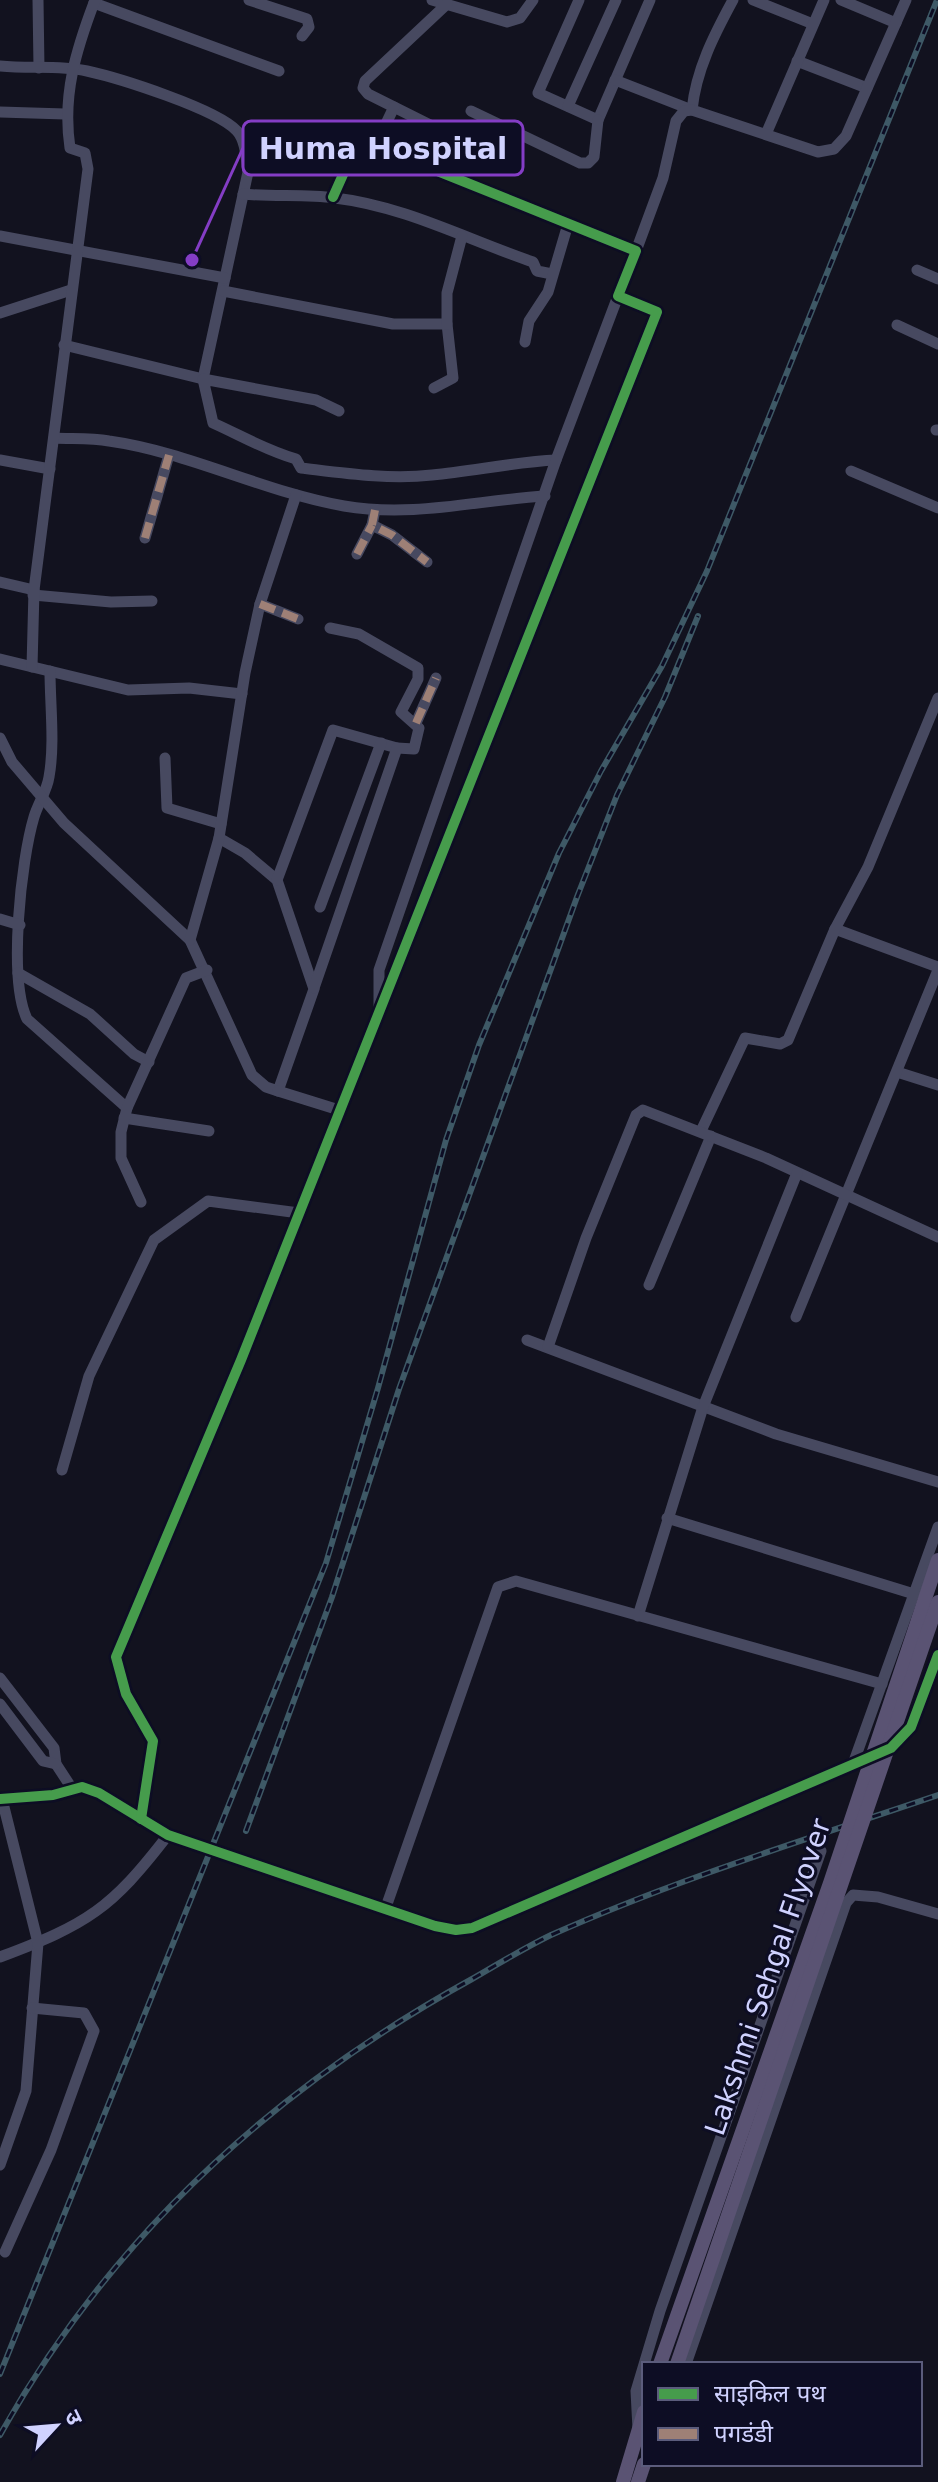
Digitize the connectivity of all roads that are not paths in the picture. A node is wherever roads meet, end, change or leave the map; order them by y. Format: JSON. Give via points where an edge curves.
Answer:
{"nodes":[{"id":1,"x":38,"y":0,"type":"edge"},
{"id":2,"x":249,"y":0,"type":"edge"},
{"id":3,"x":432,"y":0,"type":"edge"},
{"id":4,"x":533,"y":0,"type":"edge"},
{"id":5,"x":579,"y":0,"type":"edge"},
{"id":6,"x":616,"y":0,"type":"edge"},
{"id":7,"x":650,"y":0,"type":"edge"},
{"id":8,"x":733,"y":0,"type":"edge"},
{"id":9,"x":753,"y":0,"type":"edge"},
{"id":10,"x":824,"y":0,"type":"edge"},
{"id":11,"x":841,"y":0,"type":"edge"},
{"id":12,"x":906,"y":0,"type":"edge"},
{"id":13,"x":94,"y":2,"type":"edge"},
{"id":14,"x":447,"y":4,"type":"junction"},
{"id":15,"x":896,"y":23,"type":"junction"},
{"id":16,"x":813,"y":24,"type":"junction"},
{"id":17,"x":302,"y":36,"type":"dead end"},
{"id":18,"x":797,"y":61,"type":"junction"},
{"id":19,"x":0,"y":66,"type":"edge"},
{"id":20,"x":39,"y":68,"type":"junction"},
{"id":21,"x":71,"y":69,"type":"junction"},
{"id":22,"x":279,"y":71,"type":"dead end"},
{"id":23,"x":615,"y":80,"type":"junction"},
{"id":24,"x":867,"y":88,"type":"junction"},
{"id":25,"x":568,"y":106,"type":"junction"},
{"id":26,"x":394,"y":107,"type":"junction"},
{"id":27,"x":692,"y":110,"type":"junction"},
{"id":28,"x":471,"y":111,"type":"dead end"},
{"id":29,"x":0,"y":112,"type":"edge"},
{"id":30,"x":65,"y":114,"type":"junction"},
{"id":31,"x":598,"y":120,"type":"junction"},
{"id":32,"x":766,"y":134,"type":"junction"},
{"id":33,"x":454,"y":137,"type":"dead end"},
{"id":34,"x":371,"y":155,"type":"junction"},
{"id":35,"x":243,"y":194,"type":"junction"},
{"id":36,"x":333,"y":197,"type":"junction"},
{"id":37,"x":568,"y":224,"type":"junction"},
{"id":38,"x":0,"y":236,"type":"edge"},
{"id":39,"x":462,"y":236,"type":"junction"},
{"id":40,"x":636,"y":251,"type":"junction"},
{"id":41,"x":77,"y":252,"type":"junction"},
{"id":42,"x":917,"y":270,"type":"dead end"},
{"id":43,"x":552,"y":274,"type":"junction"},
{"id":44,"x":225,"y":278,"type":"junction"},
{"id":45,"x":938,"y":279,"type":"edge"},
{"id":46,"x":71,"y":290,"type":"junction"},
{"id":47,"x":223,"y":291,"type":"junction"},
{"id":48,"x":618,"y":296,"type":"junction"},
{"id":49,"x":0,"y":313,"type":"edge"},
{"id":50,"x":447,"y":324,"type":"junction"},
{"id":51,"x":897,"y":325,"type":"dead end"},
{"id":52,"x":525,"y":342,"type":"dead end"},
{"id":53,"x":938,"y":344,"type":"edge"},
{"id":54,"x":64,"y":345,"type":"junction"},
{"id":55,"x":203,"y":379,"type":"junction"},
{"id":56,"x":434,"y":388,"type":"dead end"},
{"id":57,"x":339,"y":411,"type":"dead end"},
{"id":58,"x":54,"y":438,"type":"junction"},
{"id":59,"x":169,"y":455,"type":"junction"},
{"id":60,"x":0,"y":460,"type":"edge"},
{"id":61,"x":556,"y":460,"type":"junction"},
{"id":62,"x":50,"y":469,"type":"junction"},
{"id":63,"x":851,"y":471,"type":"dead end"},
{"id":64,"x":296,"y":495,"type":"junction"},
{"id":65,"x":545,"y":496,"type":"junction"},
{"id":66,"x":938,"y":508,"type":"edge"},
{"id":67,"x":375,"y":510,"type":"junction"},
{"id":68,"x":372,"y":525,"type":"junction"},
{"id":69,"x":145,"y":538,"type":"dead end"},
{"id":70,"x":357,"y":554,"type":"dead end"},
{"id":71,"x":427,"y":562,"type":"dead end"},
{"id":72,"x":0,"y":582,"type":"edge"},
{"id":73,"x":34,"y":593,"type":"junction"},
{"id":74,"x":152,"y":601,"type":"dead end"},
{"id":75,"x":260,"y":604,"type":"junction"},
{"id":76,"x":298,"y":619,"type":"dead end"},
{"id":77,"x":330,"y":628,"type":"dead end"},
{"id":78,"x":0,"y":659,"type":"edge"},
{"id":79,"x":32,"y":667,"type":"junction"},
{"id":80,"x":50,"y":671,"type":"junction"},
{"id":81,"x":436,"y":678,"type":"dead end"},
{"id":82,"x":242,"y":694,"type":"junction"},
{"id":83,"x":938,"y":698,"type":"edge"},
{"id":84,"x":416,"y":723,"type":"junction"},
{"id":85,"x":0,"y":738,"type":"edge"},
{"id":86,"x":381,"y":743,"type":"junction"},
{"id":87,"x":397,"y":748,"type":"junction"},
{"id":88,"x":165,"y":758,"type":"dead end"},
{"id":89,"x":42,"y":797,"type":"junction"},
{"id":90,"x":221,"y":824,"type":"junction"},
{"id":91,"x":219,"y":838,"type":"junction"},
{"id":92,"x":277,"y":880,"type":"junction"},
{"id":93,"x":320,"y":907,"type":"dead end"},
{"id":94,"x":0,"y":919,"type":"edge"},
{"id":95,"x":20,"y":925,"type":"junction"},
{"id":96,"x":835,"y":929,"type":"junction"},
{"id":97,"x":190,"y":940,"type":"junction"},
{"id":98,"x":938,"y":968,"type":"edge"},
{"id":99,"x":207,"y":970,"type":"junction"},
{"id":100,"x":18,"y":973,"type":"junction"},
{"id":101,"x":314,"y":989,"type":"junction"},
{"id":102,"x":379,"y":1008,"type":"junction"},
{"id":103,"x":149,"y":1062,"type":"junction"},
{"id":104,"x":897,"y":1072,"type":"junction"},
{"id":105,"x":938,"y":1085,"type":"edge"},
{"id":106,"x":278,"y":1091,"type":"junction"},
{"id":107,"x":339,"y":1110,"type":"junction"},
{"id":108,"x":125,"y":1113,"type":"junction"},
{"id":109,"x":209,"y":1131,"type":"dead end"},
{"id":110,"x":706,"y":1134,"type":"junction"},
{"id":111,"x":797,"y":1173,"type":"junction"},
{"id":112,"x":847,"y":1195,"type":"junction"},
{"id":113,"x":141,"y":1202,"type":"dead end"},
{"id":114,"x":299,"y":1213,"type":"junction"},
{"id":115,"x":938,"y":1237,"type":"edge"},
{"id":116,"x":649,"y":1285,"type":"dead end"},
{"id":117,"x":796,"y":1317,"type":"dead end"},
{"id":118,"x":527,"y":1340,"type":"dead end"},
{"id":119,"x":548,"y":1347,"type":"junction"},
{"id":120,"x":703,"y":1407,"type":"junction"},
{"id":121,"x":62,"y":1470,"type":"dead end"},
{"id":122,"x":938,"y":1482,"type":"edge"},
{"id":123,"x":667,"y":1518,"type":"junction"},
{"id":124,"x":938,"y":1527,"type":"edge"},
{"id":125,"x":938,"y":1560,"type":"edge"},
{"id":126,"x":914,"y":1594,"type":"junction"},
{"id":127,"x":938,"y":1602,"type":"edge"},
{"id":128,"x":638,"y":1616,"type":"junction"},
{"id":129,"x":938,"y":1655,"type":"edge"},
{"id":130,"x":0,"y":1678,"type":"edge"},
{"id":131,"x":882,"y":1684,"type":"junction"},
{"id":132,"x":0,"y":1704,"type":"edge"},
{"id":133,"x":56,"y":1764,"type":"junction"},
{"id":134,"x":853,"y":1764,"type":"junction"},
{"id":135,"x":71,"y":1787,"type":"junction"},
{"id":136,"x":1,"y":1799,"type":"edge"},
{"id":137,"x":141,"y":1819,"type":"junction"},
{"id":138,"x":168,"y":1835,"type":"junction"},
{"id":139,"x":821,"y":1851,"type":"dead end"},
{"id":140,"x":386,"y":1907,"type":"junction"},
{"id":141,"x":938,"y":1914,"type":"edge"},
{"id":142,"x":38,"y":1943,"type":"junction"},
{"id":143,"x":0,"y":1957,"type":"edge"},
{"id":144,"x":32,"y":2008,"type":"junction"},
{"id":145,"x":0,"y":2165,"type":"edge"},
{"id":146,"x":5,"y":2252,"type":"dead end"},
{"id":147,"x":645,"y":2362,"type":"edge"},
{"id":148,"x":661,"y":2362,"type":"edge"},
{"id":149,"x":678,"y":2362,"type":"edge"},
{"id":150,"x":687,"y":2362,"type":"edge"},
{"id":151,"x":642,"y":2371,"type":"edge"},
{"id":152,"x":642,"y":2418,"type":"edge"},
{"id":153,"x":638,"y":2429,"type":"junction"},
{"id":154,"x":623,"y":2482,"type":"edge"}],
"edges":[{"from":1,"to":20,"type":"street"},
{"from":2,"to":17,"type":"street","via":[[307,19],[309,27]]},
{"from":3,"to":14,"type":"street"},
{"from":4,"to":14,"type":"street","via":[[515,22]]},
{"from":5,"to":25,"type":"street","via":[[538,93]]},
{"from":6,"to":25,"type":"street"},
{"from":7,"to":23,"type":"street"},
{"from":8,"to":27,"type":"street","via":[[701,69]]},
{"from":9,"to":16,"type":"street"},
{"from":10,"to":16,"type":"street"},
{"from":11,"to":15,"type":"street"},
{"from":12,"to":15,"type":"street"},
{"from":13,"to":21,"type":"street"},
{"from":13,"to":22,"type":"street"},
{"from":14,"to":26,"type":"street","via":[[363,84],[364,92]]},
{"from":15,"to":24,"type":"street"},
{"from":16,"to":18,"type":"street"},
{"from":18,"to":24,"type":"street"},
{"from":18,"to":32,"type":"street"},
{"from":19,"to":20,"type":"street"},
{"from":20,"to":21,"type":"street"},
{"from":21,"to":30,"type":"street"},
{"from":21,"to":35,"type":"street","via":[[224,119],[240,134],[245,153]]},
{"from":23,"to":27,"type":"street"},
{"from":23,"to":31,"type":"street"},
{"from":24,"to":32,"type":"street","via":[[846,136],[834,149],[818,152]]},
{"from":25,"to":31,"type":"street"},
{"from":26,"to":33,"type":"street"},
{"from":26,"to":34,"type":"street"},
{"from":27,"to":32,"type":"street"},
{"from":27,"to":40,"type":"street","via":[[676,121],[663,178]]},
{"from":28,"to":31,"type":"street","via":[[580,163],[592,161]]},
{"from":29,"to":30,"type":"street"},
{"from":30,"to":41,"type":"street","via":[[70,148],[83,151],[88,160]]},
{"from":34,"to":36,"type":"street","via":[[350,159]]},
{"from":34,"to":37,"type":"street","via":[[435,170]]},
{"from":35,"to":36,"type":"street"},
{"from":35,"to":44,"type":"street"},
{"from":36,"to":39,"type":"street","via":[[400,213]]},
{"from":37,"to":40,"type":"street"},
{"from":37,"to":43,"type":"street"},
{"from":38,"to":41,"type":"street"},
{"from":39,"to":43,"type":"street"},
{"from":39,"to":50,"type":"street","via":[[447,293]]},
{"from":40,"to":48,"type":"street"},
{"from":41,"to":44,"type":"street"},
{"from":41,"to":46,"type":"street"},
{"from":42,"to":45,"type":"street"},
{"from":43,"to":52,"type":"street","via":[[548,292],[529,321]]},
{"from":44,"to":47,"type":"street"},
{"from":46,"to":49,"type":"street"},
{"from":46,"to":54,"type":"street"},
{"from":47,"to":50,"type":"street","via":[[393,324]]},
{"from":47,"to":55,"type":"street"},
{"from":48,"to":61,"type":"street"},
{"from":48,"to":102,"type":"street","via":[[657,312],[656,320]]},
{"from":50,"to":56,"type":"street","via":[[453,378]]},
{"from":51,"to":53,"type":"street"},
{"from":54,"to":55,"type":"street"},
{"from":54,"to":58,"type":"street"},
{"from":55,"to":57,"type":"street","via":[[316,400]]},
{"from":55,"to":61,"type":"street","via":[[213,423],[246,436],[261,449],[296,459],[301,468],[429,476]]},
{"from":58,"to":59,"type":"street","via":[[109,441]]},
{"from":58,"to":62,"type":"street"},
{"from":59,"to":64,"type":"street"},
{"from":59,"to":69,"type":"street"},
{"from":60,"to":62,"type":"street"},
{"from":61,"to":65,"type":"street"},
{"from":62,"to":73,"type":"street"},
{"from":63,"to":66,"type":"street"},
{"from":64,"to":67,"type":"street"},
{"from":64,"to":75,"type":"street"},
{"from":65,"to":67,"type":"street","via":[[437,510]]},
{"from":65,"to":102,"type":"street","via":[[379,970]]},
{"from":67,"to":68,"type":"street"},
{"from":68,"to":70,"type":"street"},
{"from":68,"to":71,"type":"street"},
{"from":72,"to":73,"type":"street"},
{"from":73,"to":74,"type":"street"},
{"from":73,"to":79,"type":"street"},
{"from":75,"to":76,"type":"street"},
{"from":75,"to":82,"type":"street"},
{"from":77,"to":84,"type":"street","via":[[359,634],[418,668],[401,712]]},
{"from":78,"to":79,"type":"street"},
{"from":79,"to":80,"type":"street"},
{"from":80,"to":82,"type":"street","via":[[128,690],[189,688]]},
{"from":80,"to":89,"type":"street","via":[[50,776]]},
{"from":81,"to":84,"type":"street"},
{"from":82,"to":90,"type":"street"},
{"from":83,"to":96,"type":"street","via":[[868,867]]},
{"from":84,"to":87,"type":"street","via":[[414,749]]},
{"from":85,"to":89,"type":"street","via":[[12,762]]},
{"from":86,"to":87,"type":"street"},
{"from":86,"to":92,"type":"street","via":[[337,729],[329,734]]},
{"from":86,"to":93,"type":"street"},
{"from":87,"to":101,"type":"street"},
{"from":88,"to":90,"type":"street","via":[[167,808]]},
{"from":89,"to":95,"type":"street","via":[[26,853]]},
{"from":89,"to":97,"type":"street"},
{"from":90,"to":91,"type":"street"},
{"from":91,"to":92,"type":"street"},
{"from":91,"to":97,"type":"street"},
{"from":92,"to":101,"type":"street"},
{"from":94,"to":95,"type":"street"},
{"from":95,"to":100,"type":"street"},
{"from":96,"to":98,"type":"street"},
{"from":96,"to":110,"type":"street","via":[[788,1040],[780,1044],[745,1038]]},
{"from":97,"to":99,"type":"street"},
{"from":98,"to":104,"type":"street"},
{"from":99,"to":103,"type":"street","via":[[186,978]]},
{"from":99,"to":106,"type":"street","via":[[252,1075]]},
{"from":100,"to":103,"type":"street","via":[[90,1014]]},
{"from":100,"to":108,"type":"street","via":[[27,1019]]},
{"from":101,"to":106,"type":"street"},
{"from":102,"to":107,"type":"street"},
{"from":103,"to":108,"type":"street"},
{"from":104,"to":105,"type":"street"},
{"from":104,"to":112,"type":"street"},
{"from":106,"to":107,"type":"street"},
{"from":107,"to":114,"type":"street"},
{"from":108,"to":109,"type":"street"},
{"from":108,"to":113,"type":"street","via":[[121,1158]]},
{"from":110,"to":111,"type":"street"},
{"from":110,"to":116,"type":"street"},
{"from":110,"to":119,"type":"street","via":[[646,1110],[636,1115]]},
{"from":111,"to":112,"type":"street"},
{"from":111,"to":120,"type":"street"},
{"from":112,"to":115,"type":"street"},
{"from":112,"to":117,"type":"street"},
{"from":114,"to":121,"type":"street","via":[[208,1201],[157,1236],[89,1376]]},
{"from":114,"to":137,"type":"street","via":[[116,1657],[126,1694],[153,1741]]},
{"from":118,"to":119,"type":"street"},
{"from":119,"to":120,"type":"street"},
{"from":120,"to":122,"type":"street"},
{"from":120,"to":123,"type":"street"},
{"from":123,"to":126,"type":"street"},
{"from":123,"to":128,"type":"street"},
{"from":124,"to":126,"type":"street"},
{"from":125,"to":148,"type":"main road","name":"Lakshmi Sehgal Flyover","bridge":true},
{"from":126,"to":131,"type":"street"},
{"from":127,"to":149,"type":"main road","name":"Lakshmi Sehgal Flyover","bridge":true},
{"from":128,"to":131,"type":"street"},
{"from":128,"to":140,"type":"street","via":[[516,1581],[498,1587]]},
{"from":129,"to":134,"type":"street","via":[[903,1738]]},
{"from":130,"to":133,"type":"street","via":[[54,1748]]},
{"from":131,"to":134,"type":"street"},
{"from":132,"to":133,"type":"street","via":[[43,1761]]},
{"from":133,"to":135,"type":"street"},
{"from":134,"to":140,"type":"street","via":[[472,1928],[435,1926]]},
{"from":135,"to":136,"type":"street","via":[[53,1795]]},
{"from":135,"to":137,"type":"street","via":[[99,1793]]},
{"from":136,"to":142,"type":"street"},
{"from":137,"to":138,"type":"street"},
{"from":138,"to":140,"type":"street"},
{"from":138,"to":142,"type":"street","via":[[123,1892]]},
{"from":139,"to":147,"type":"street"},
{"from":141,"to":150,"type":"street","via":[[873,1896],[853,1895],[846,1903]]},
{"from":142,"to":143,"type":"street"},
{"from":142,"to":144,"type":"street"},
{"from":144,"to":145,"type":"street","via":[[26,2091]]},
{"from":144,"to":146,"type":"street","via":[[84,2013],[94,2031],[51,2150]]},
{"from":151,"to":153,"type":"street","via":[[636,2391]]},
{"from":152,"to":153,"type":"main road"},
{"from":153,"to":154,"type":"main road"}]}
